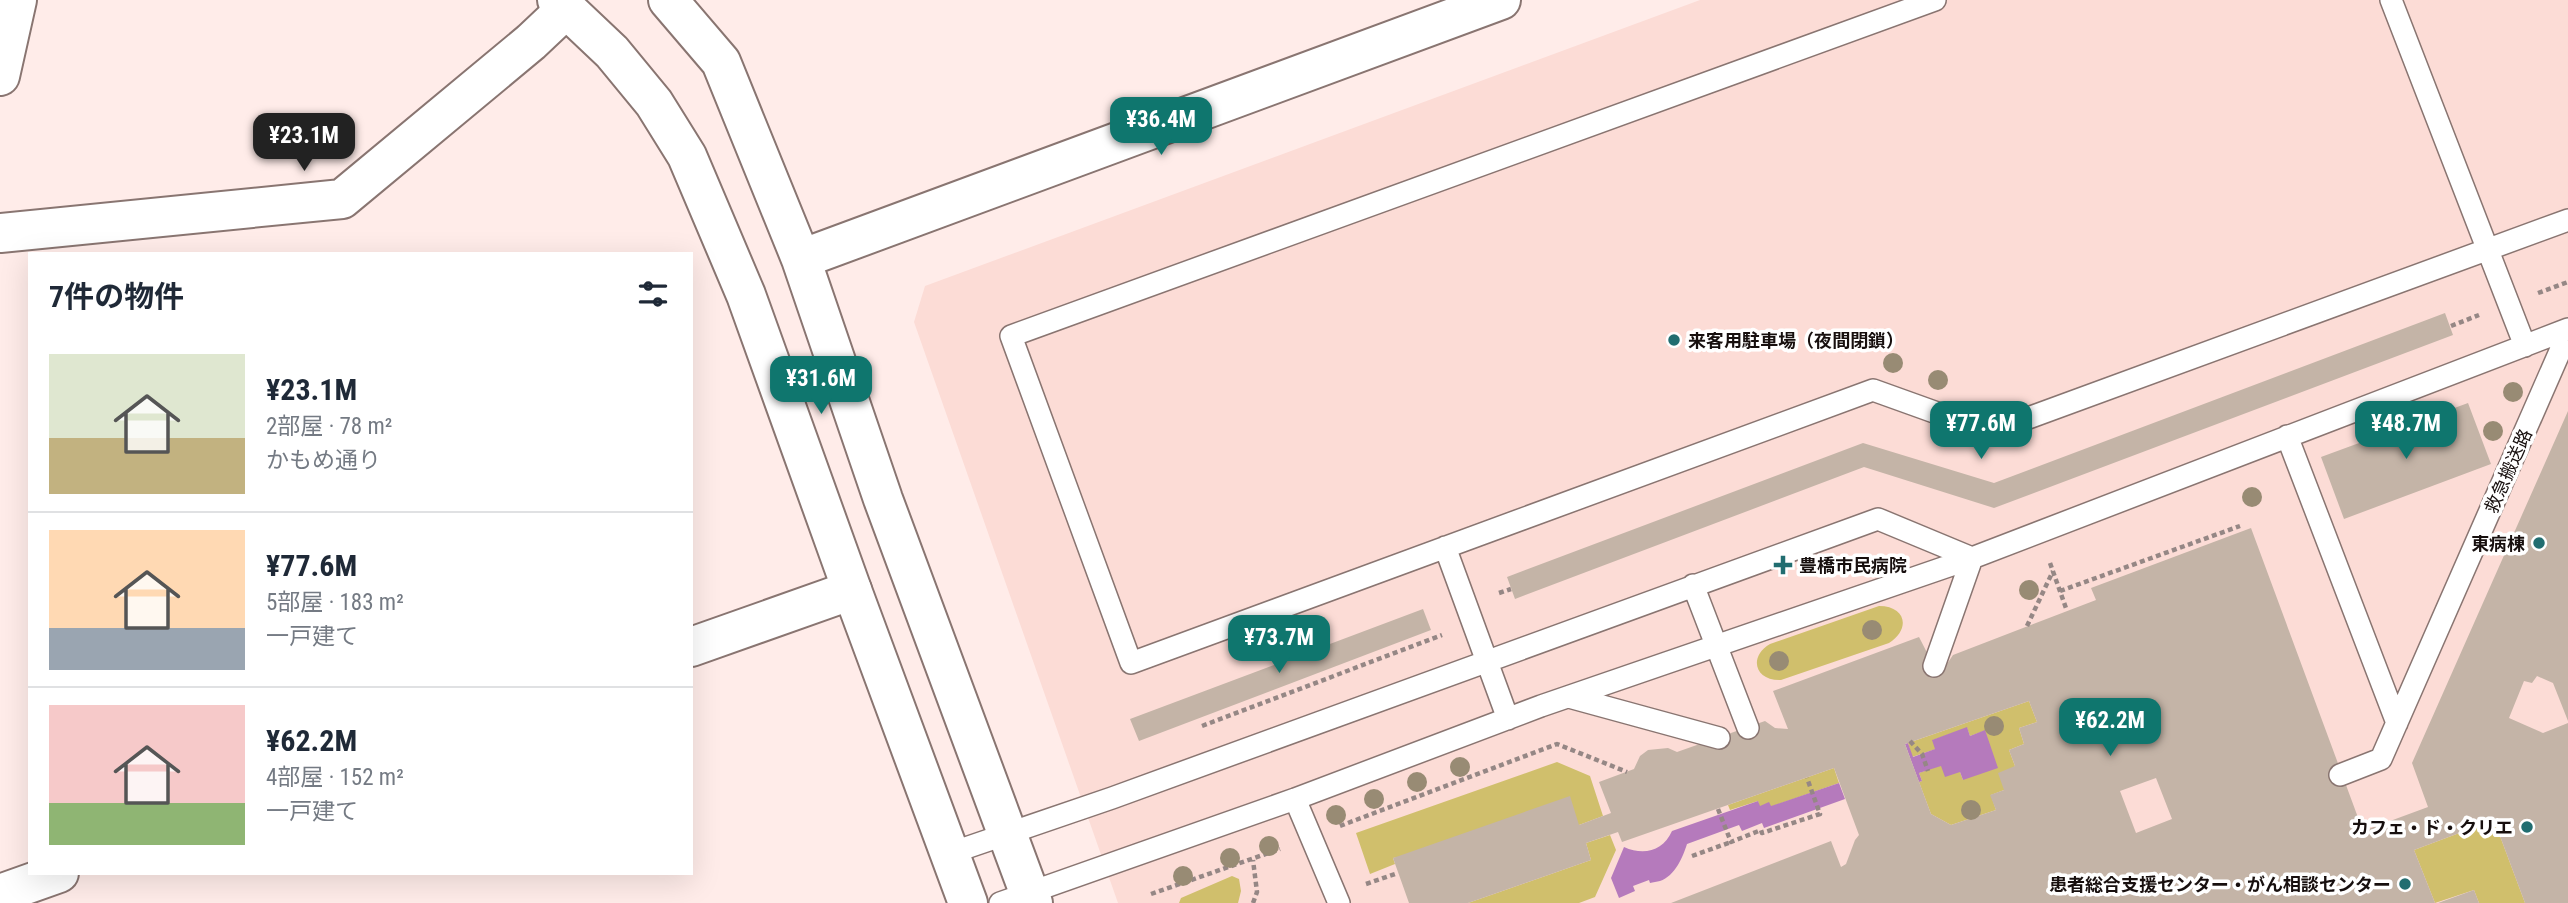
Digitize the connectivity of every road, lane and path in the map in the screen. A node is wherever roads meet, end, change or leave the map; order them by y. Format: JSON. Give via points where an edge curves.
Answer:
{"nodes":[{"id":1,"x":17,"y":0,"type":"edge"},
{"id":2,"x":668,"y":0,"type":"edge"},
{"id":3,"x":1501,"y":0,"type":"edge"},
{"id":4,"x":1935,"y":0,"type":"edge"},
{"id":5,"x":2391,"y":0,"type":"edge"},
{"id":6,"x":566,"y":3,"type":"edge"},
{"id":7,"x":0,"y":76,"type":"edge"},
{"id":8,"x":2568,"y":220,"type":"edge"},
{"id":9,"x":0,"y":233,"type":"edge"},
{"id":10,"x":2488,"y":250,"type":"junction"},
{"id":11,"x":801,"y":259,"type":"junction"},
{"id":12,"x":2568,"y":282,"type":"edge"},
{"id":13,"x":2535,"y":294,"type":"dead end"},
{"id":14,"x":2486,"y":312,"type":"dead end"},
{"id":15,"x":2451,"y":326,"type":"dead end"},
{"id":16,"x":2568,"y":331,"type":"edge"},
{"id":17,"x":2525,"y":346,"type":"junction"},
{"id":18,"x":2287,"y":436,"type":"junction"},
{"id":19,"x":2240,"y":526,"type":"dead end"},
{"id":20,"x":1445,"y":547,"type":"junction"},
{"id":21,"x":1972,"y":558,"type":"junction"},
{"id":22,"x":2049,"y":559,"type":"dead end"},
{"id":23,"x":2053,"y":571,"type":"junction"},
{"id":24,"x":1693,"y":585,"type":"junction"},
{"id":25,"x":1511,"y":589,"type":"dead end"},
{"id":26,"x":852,"y":590,"type":"junction"},
{"id":27,"x":2060,"y":591,"type":"junction"},
{"id":28,"x":1499,"y":593,"type":"dead end"},
{"id":29,"x":2067,"y":611,"type":"dead end"},
{"id":30,"x":1442,"y":625,"type":"dead end"},
{"id":31,"x":2027,"y":626,"type":"dead end"},
{"id":32,"x":693,"y":646,"type":"edge"},
{"id":33,"x":1716,"y":646,"type":"junction"},
{"id":34,"x":1486,"y":660,"type":"junction"},
{"id":35,"x":1934,"y":666,"type":"dead end"},
{"id":36,"x":1569,"y":697,"type":"junction"},
{"id":37,"x":1508,"y":719,"type":"junction"},
{"id":38,"x":2397,"y":723,"type":"junction"},
{"id":39,"x":1748,"y":728,"type":"dead end"},
{"id":40,"x":1189,"y":731,"type":"dead end"},
{"id":41,"x":1720,"y":738,"type":"dead end"},
{"id":42,"x":1910,"y":741,"type":"dead end"},
{"id":43,"x":1927,"y":771,"type":"dead end"},
{"id":44,"x":1627,"y":772,"type":"dead end"},
{"id":45,"x":2340,"y":775,"type":"dead end"},
{"id":46,"x":1807,"y":778,"type":"dead end"},
{"id":47,"x":1295,"y":799,"type":"junction"},
{"id":48,"x":1719,"y":811,"type":"dead end"},
{"id":49,"x":1331,"y":830,"type":"dead end"},
{"id":50,"x":1007,"y":834,"type":"junction"},
{"id":51,"x":1731,"y":842,"type":"junction"},
{"id":52,"x":1291,"y":845,"type":"dead end"},
{"id":53,"x":951,"y":853,"type":"junction"},
{"id":54,"x":1692,"y":856,"type":"dead end"},
{"id":55,"x":1253,"y":860,"type":"junction"},
{"id":56,"x":53,"y":875,"type":"edge"},
{"id":57,"x":0,"y":894,"type":"edge"},
{"id":58,"x":1151,"y":894,"type":"dead end"},
{"id":59,"x":1021,"y":900,"type":"edge"},
{"id":60,"x":968,"y":903,"type":"edge"},
{"id":61,"x":1253,"y":903,"type":"edge"},
{"id":62,"x":1339,"y":903,"type":"edge"}],
"edges":[{"from":1,"to":7,"type":"street"},
{"from":2,"to":11,"type":"street","via":[[721,62]]},
{"from":3,"to":11,"type":"street"},
{"from":4,"to":20,"type":"lane","via":[[1011,337],[1131,663]]},
{"from":5,"to":10,"type":"lane"},
{"from":6,"to":9,"type":"street","via":[[531,42],[342,199]]},
{"from":6,"to":26,"type":"street","via":[[654,103],[687,156],[747,295]]},
{"from":8,"to":10,"type":"lane"},
{"from":10,"to":17,"type":"lane"},
{"from":10,"to":20,"type":"lane","via":[[1990,432],[1872,390]]},
{"from":11,"to":50,"type":"street","via":[[883,499]]},
{"from":12,"to":13,"type":"path"},
{"from":14,"to":15,"type":"path"},
{"from":16,"to":17,"type":"lane"},
{"from":16,"to":38,"type":"lane","name":"救急搬送路"},
{"from":17,"to":18,"type":"lane"},
{"from":18,"to":21,"type":"lane"},
{"from":18,"to":38,"type":"lane"},
{"from":19,"to":27,"type":"path"},
{"from":20,"to":34,"type":"lane"},
{"from":21,"to":24,"type":"lane","via":[[1878,519]]},
{"from":21,"to":33,"type":"lane"},
{"from":21,"to":35,"type":"lane"},
{"from":22,"to":23,"type":"path"},
{"from":23,"to":27,"type":"path"},
{"from":23,"to":31,"type":"path"},
{"from":24,"to":33,"type":"lane"},
{"from":24,"to":34,"type":"lane"},
{"from":25,"to":28,"type":"path"},
{"from":26,"to":32,"type":"street"},
{"from":26,"to":53,"type":"street"},
{"from":27,"to":29,"type":"path"},
{"from":30,"to":40,"type":"path","via":[[1445,634]]},
{"from":33,"to":36,"type":"lane"},
{"from":33,"to":39,"type":"lane"},
{"from":34,"to":37,"type":"lane"},
{"from":34,"to":50,"type":"lane"},
{"from":36,"to":37,"type":"lane"},
{"from":36,"to":41,"type":"lane"},
{"from":37,"to":47,"type":"lane"},
{"from":38,"to":45,"type":"lane","name":"救急搬送路","via":[[2381,759]]},
{"from":42,"to":43,"type":"path","via":[[1922,754]]},
{"from":44,"to":49,"type":"path","via":[[1557,744]]},
{"from":46,"to":51,"type":"path","via":[[1820,814]]},
{"from":47,"to":59,"type":"lane"},
{"from":47,"to":62,"type":"lane"},
{"from":48,"to":51,"type":"path"},
{"from":50,"to":53,"type":"lane"},
{"from":50,"to":59,"type":"street"},
{"from":51,"to":54,"type":"path"},
{"from":52,"to":55,"type":"path"},
{"from":53,"to":60,"type":"street"},
{"from":55,"to":58,"type":"path"},
{"from":55,"to":61,"type":"path","via":[[1258,892]]},
{"from":56,"to":57,"type":"street"}]}
